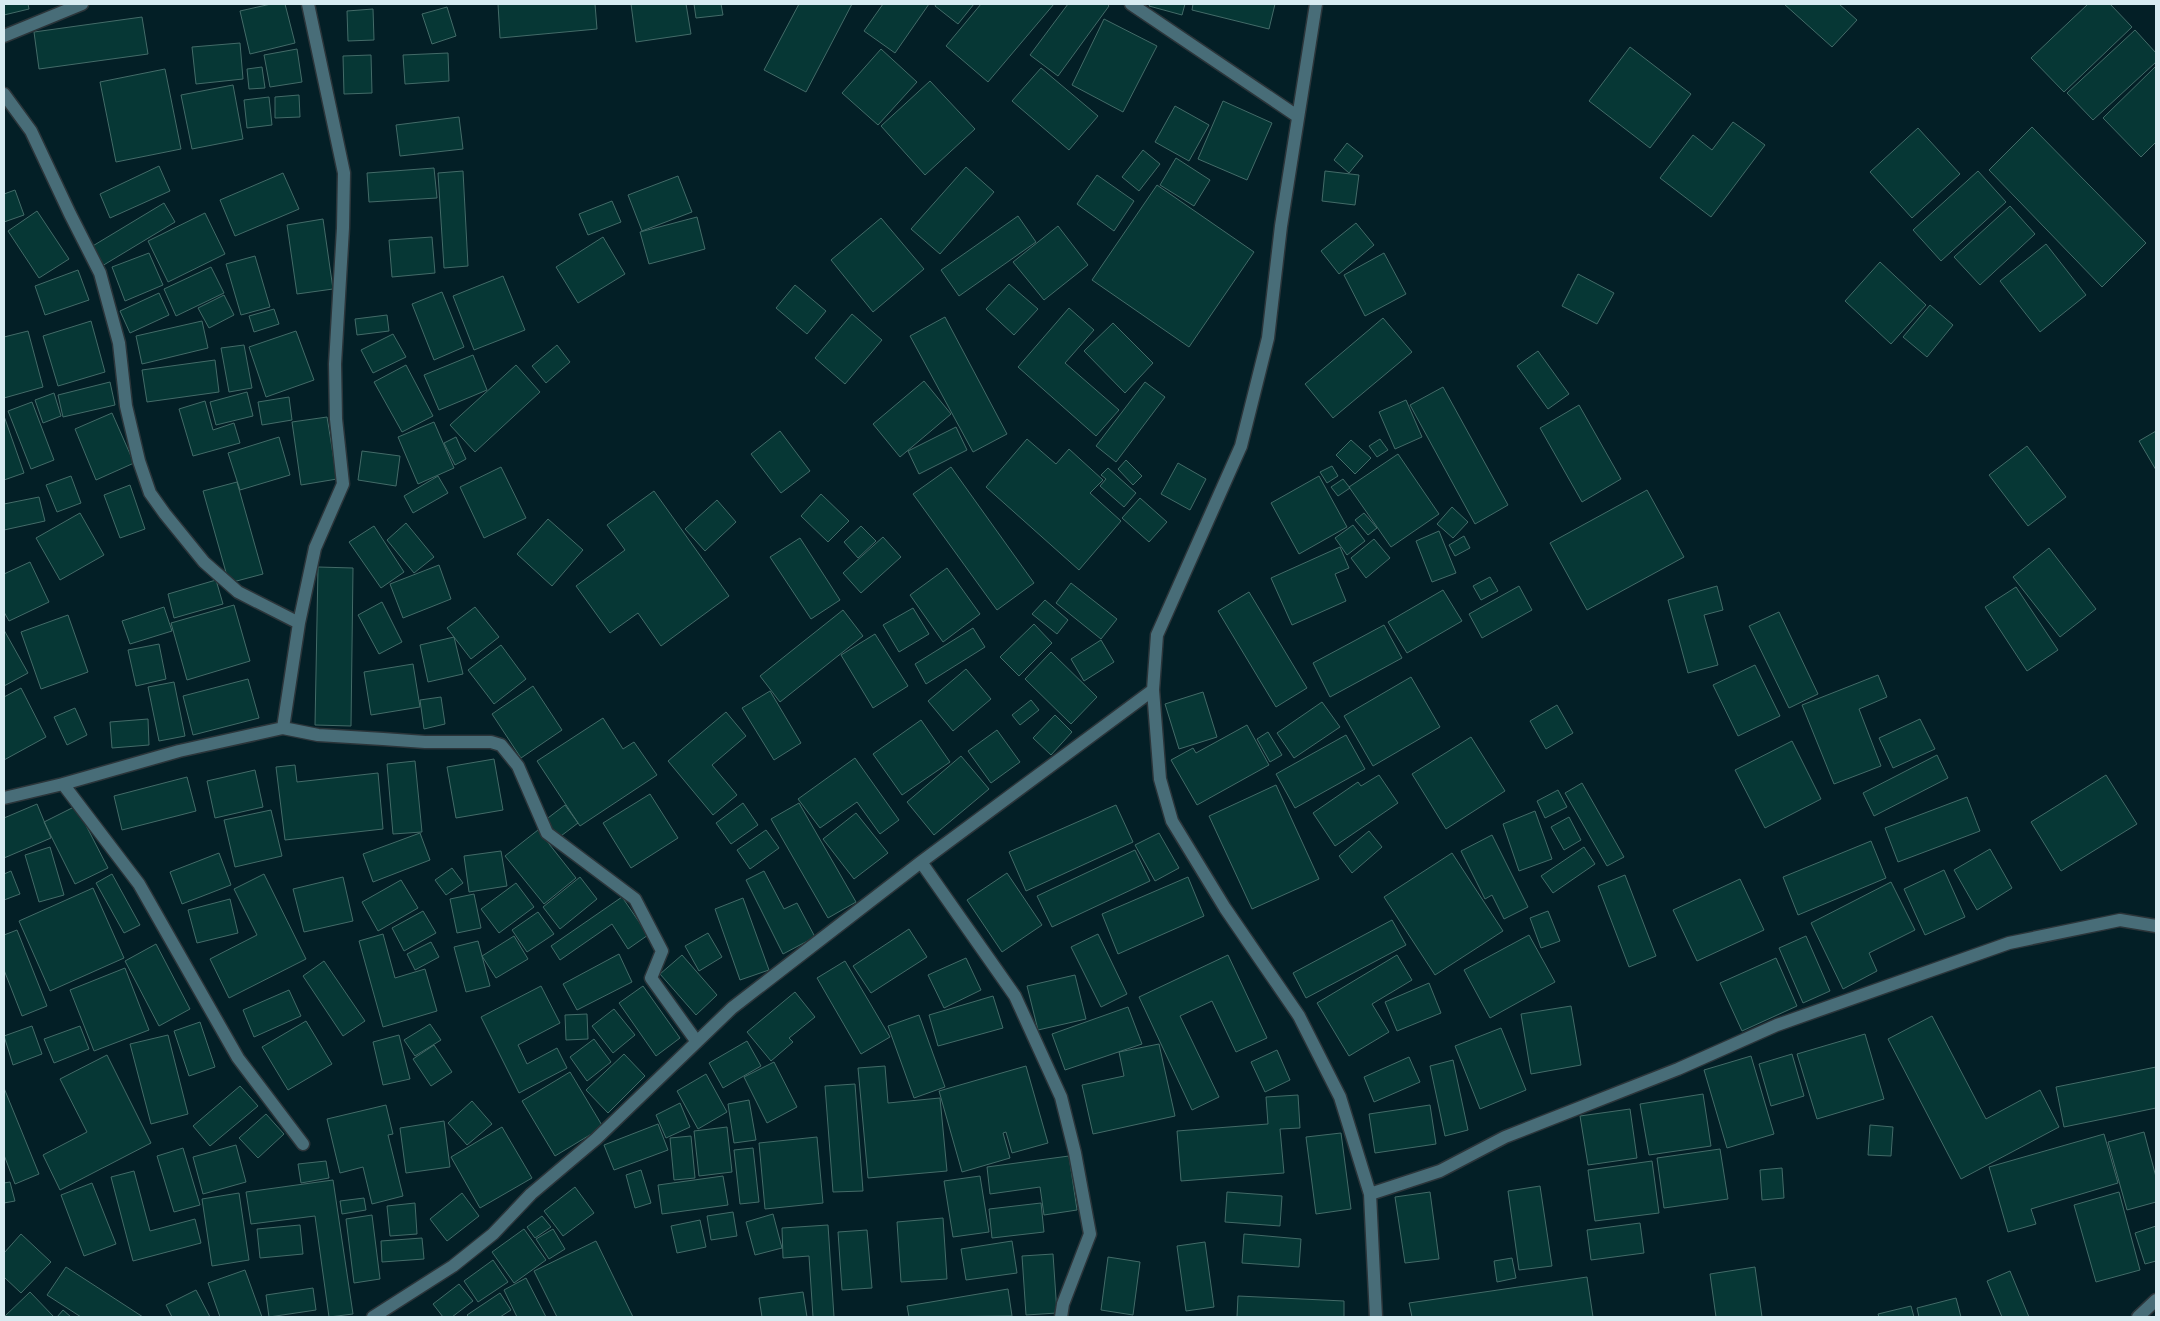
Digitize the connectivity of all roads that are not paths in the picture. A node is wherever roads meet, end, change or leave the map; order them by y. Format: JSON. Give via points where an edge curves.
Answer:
{"nodes":[{"id":1,"x":82,"y":4,"type":"edge"},
{"id":2,"x":308,"y":4,"type":"edge"},
{"id":3,"x":1131,"y":4,"type":"edge"},
{"id":4,"x":1316,"y":4,"type":"edge"},
{"id":5,"x":4,"y":36,"type":"edge"},
{"id":6,"x":4,"y":94,"type":"edge"},
{"id":7,"x":1297,"y":116,"type":"junction"},
{"id":8,"x":299,"y":623,"type":"junction"},
{"id":9,"x":1153,"y":690,"type":"junction"},
{"id":10,"x":283,"y":728,"type":"junction"},
{"id":11,"x":63,"y":784,"type":"junction"},
{"id":12,"x":4,"y":798,"type":"edge"},
{"id":13,"x":921,"y":862,"type":"junction"},
{"id":14,"x":2156,"y":926,"type":"edge"},
{"id":15,"x":696,"y":1042,"type":"junction"},
{"id":16,"x":303,"y":1144,"type":"dead end"},
{"id":17,"x":1370,"y":1194,"type":"junction"},
{"id":18,"x":2156,"y":1300,"type":"edge"},
{"id":19,"x":373,"y":1317,"type":"edge"},
{"id":20,"x":1061,"y":1317,"type":"edge"},
{"id":21,"x":1376,"y":1317,"type":"edge"},
{"id":22,"x":2138,"y":1317,"type":"edge"}],
"edges":[{"from":1,"to":5,"type":"street"},
{"from":2,"to":8,"type":"street","via":[[344,173],[335,364],[336,419],[343,484],[316,548]]},
{"from":3,"to":7,"type":"street"},
{"from":4,"to":7,"type":"street"},
{"from":6,"to":8,"type":"street","via":[[31,131],[100,273],[119,343],[126,406],[150,493],[204,562],[238,592]]},
{"from":7,"to":9,"type":"street","via":[[1268,338],[1241,446],[1157,635]]},
{"from":8,"to":10,"type":"street"},
{"from":9,"to":13,"type":"street"},
{"from":9,"to":17,"type":"street","via":[[1160,779],[1172,821],[1225,908],[1299,1016],[1340,1097]]},
{"from":10,"to":11,"type":"street","via":[[179,751]]},
{"from":10,"to":15,"type":"street","via":[[318,735],[425,742],[491,742],[501,746],[518,766],[547,833],[635,899],[662,951],[651,978]]},
{"from":11,"to":12,"type":"street"},
{"from":11,"to":16,"type":"street","via":[[139,884],[238,1058]]},
{"from":13,"to":15,"type":"street","via":[[732,1008]]},
{"from":13,"to":20,"type":"street","via":[[1015,996],[1061,1097],[1090,1234]]},
{"from":14,"to":17,"type":"street","via":[[2120,920],[2009,943],[1777,1025],[1678,1069],[1505,1138],[1440,1171]]},
{"from":15,"to":19,"type":"street","via":[[596,1139],[531,1194],[493,1234],[453,1266]]},
{"from":17,"to":21,"type":"street"},
{"from":18,"to":22,"type":"street"}]}
